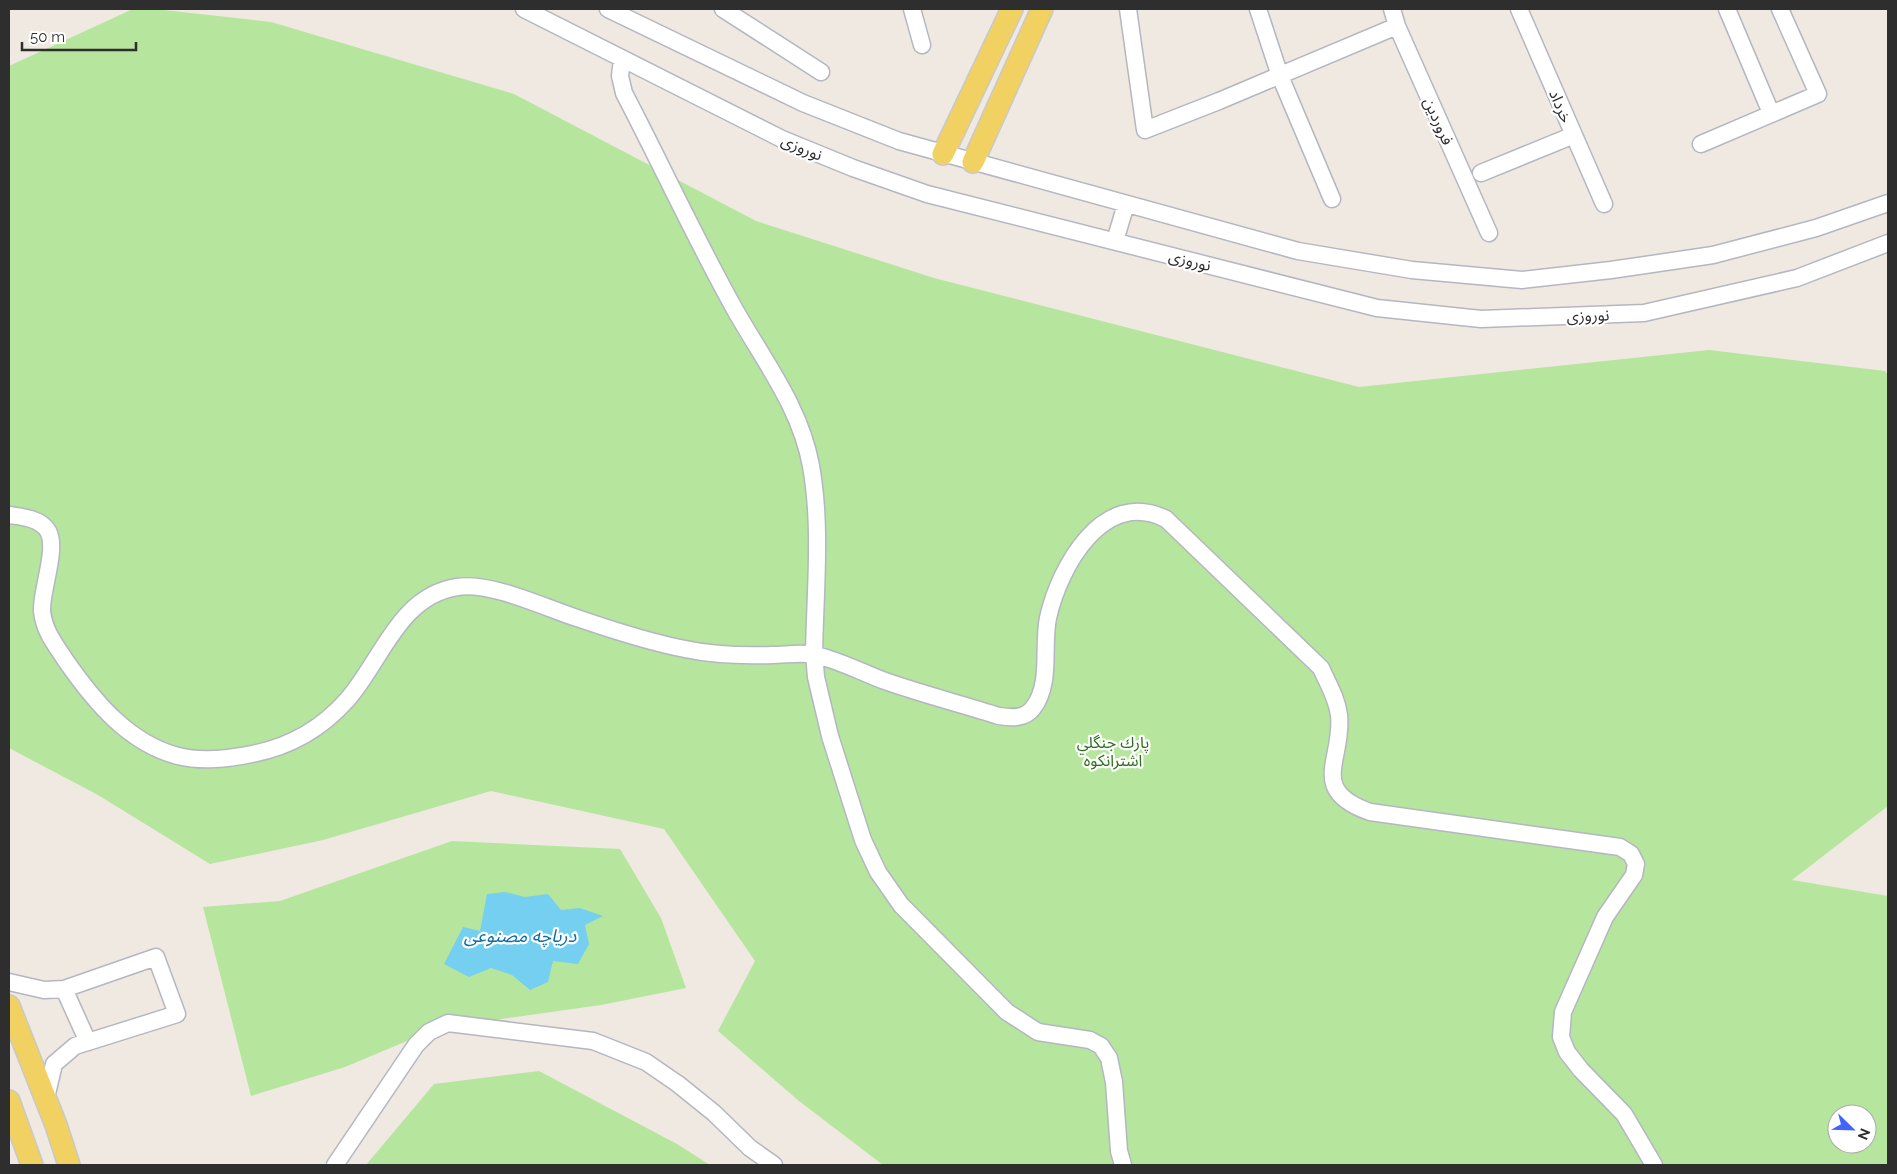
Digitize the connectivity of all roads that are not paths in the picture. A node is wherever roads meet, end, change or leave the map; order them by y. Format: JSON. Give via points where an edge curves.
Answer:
{"nodes":[{"id":1,"x":524,"y":9,"type":"edge"},
{"id":2,"x":608,"y":9,"type":"edge"},
{"id":3,"x":723,"y":9,"type":"edge"},
{"id":4,"x":912,"y":9,"type":"edge"},
{"id":5,"x":1012,"y":9,"type":"edge"},
{"id":6,"x":1042,"y":9,"type":"edge"},
{"id":7,"x":1128,"y":9,"type":"edge"},
{"id":8,"x":1258,"y":9,"type":"edge"},
{"id":9,"x":1392,"y":9,"type":"edge"},
{"id":10,"x":1519,"y":9,"type":"edge"},
{"id":11,"x":1727,"y":9,"type":"edge"},
{"id":12,"x":1780,"y":9,"type":"edge"},
{"id":13,"x":1397,"y":26,"type":"junction"},
{"id":14,"x":922,"y":45,"type":"dead end"},
{"id":15,"x":622,"y":59,"type":"junction"},
{"id":16,"x":821,"y":72,"type":"dead end"},
{"id":17,"x":1280,"y":76,"type":"junction"},
{"id":18,"x":1771,"y":113,"type":"junction"},
{"id":19,"x":1574,"y":135,"type":"junction"},
{"id":20,"x":1701,"y":144,"type":"dead end"},
{"id":21,"x":943,"y":154,"type":"junction"},
{"id":22,"x":973,"y":162,"type":"junction"},
{"id":23,"x":1481,"y":173,"type":"dead end"},
{"id":24,"x":1332,"y":199,"type":"dead end"},
{"id":25,"x":1888,"y":203,"type":"edge"},
{"id":26,"x":1126,"y":204,"type":"junction"},
{"id":27,"x":1604,"y":204,"type":"dead end"},
{"id":28,"x":1489,"y":233,"type":"dead end"},
{"id":29,"x":1115,"y":241,"type":"junction"},
{"id":30,"x":1888,"y":243,"type":"edge"},
{"id":31,"x":9,"y":515,"type":"edge"},
{"id":32,"x":814,"y":654,"type":"junction"},
{"id":33,"x":9,"y":982,"type":"edge"},
{"id":34,"x":64,"y":989,"type":"junction"},
{"id":35,"x":9,"y":1006,"type":"edge"},
{"id":36,"x":88,"y":1042,"type":"junction"},
{"id":37,"x":46,"y":1098,"type":"junction"},
{"id":38,"x":9,"y":1101,"type":"edge"},
{"id":39,"x":32,"y":1165,"type":"edge"},
{"id":40,"x":69,"y":1165,"type":"edge"},
{"id":41,"x":334,"y":1165,"type":"edge"},
{"id":42,"x":774,"y":1165,"type":"edge"},
{"id":43,"x":1123,"y":1165,"type":"edge"},
{"id":44,"x":1654,"y":1165,"type":"edge"}],
"edges":[{"from":1,"to":15,"type":"street","name":"نوروزی"},
{"from":2,"to":21,"type":"street","via":[[803,103],[899,142]]},
{"from":3,"to":16,"type":"street"},
{"from":4,"to":14,"type":"street"},
{"from":5,"to":21,"type":"main road"},
{"from":6,"to":22,"type":"main road"},
{"from":7,"to":17,"type":"street","via":[[1145,130]]},
{"from":8,"to":17,"type":"street"},
{"from":9,"to":13,"type":"street","name":"فروردین"},
{"from":10,"to":19,"type":"street","name":"خرداد"},
{"from":11,"to":18,"type":"street"},
{"from":12,"to":18,"type":"street","via":[[1818,94]]},
{"from":13,"to":17,"type":"street"},
{"from":13,"to":28,"type":"street","name":"فروردین"},
{"from":15,"to":29,"type":"street","name":"نوروزی","via":[[782,139],[853,168],[927,194]]},
{"from":15,"to":32,"type":"street","via":[[620,76],[624,93],[734,308],[787,394],[801,430],[811,465],[817,512]]},
{"from":17,"to":24,"type":"street"},
{"from":18,"to":20,"type":"street"},
{"from":19,"to":23,"type":"street"},
{"from":19,"to":27,"type":"street","name":"خرداد"},
{"from":21,"to":22,"type":"street"},
{"from":22,"to":26,"type":"street"},
{"from":25,"to":26,"type":"street","via":[[1816,228],[1713,255],[1522,280],[1412,270],[1298,251]]},
{"from":26,"to":29,"type":"street"},
{"from":29,"to":30,"type":"street","name":"نوروزی","via":[[1377,308],[1481,319],[1644,313],[1797,278]]},
{"from":31,"to":32,"type":"street","via":[[29,518],[48,531],[51,543],[42,608],[46,631],[83,686],[116,721],[145,743],[176,755],[205,760],[236,757],[268,751],[302,737],[327,720],[348,699],[390,636],[420,600],[460,586],[512,596],[604,627],[685,649],[740,655]]},
{"from":32,"to":43,"type":"street","via":[[830,736],[863,840],[878,872],[901,905],[1007,1012],[1038,1032],[1090,1040],[1101,1046],[1110,1058]]},
{"from":32,"to":44,"type":"street","via":[[888,682],[999,716],[1024,716],[1033,709],[1042,688],[1053,598],[1082,541],[1102,523],[1122,514],[1138,511],[1166,519],[1321,668],[1336,698],[1339,716],[1333,782],[1342,797],[1354,806],[1370,812],[1620,847],[1631,854],[1636,864],[1634,875],[1601,926],[1564,1012],[1561,1037],[1567,1052],[1581,1070],[1624,1114]]},
{"from":33,"to":34,"type":"street","via":[[44,990]]},
{"from":34,"to":36,"type":"street"},
{"from":34,"to":36,"type":"street","via":[[156,957],[177,1014]]},
{"from":35,"to":37,"type":"main road"},
{"from":36,"to":37,"type":"street","via":[[75,1046],[54,1064]]},
{"from":37,"to":40,"type":"main road"},
{"from":38,"to":39,"type":"main road"},
{"from":41,"to":42,"type":"street","via":[[416,1045],[429,1032],[448,1023],[593,1041],[646,1062],[678,1084]]}]}
